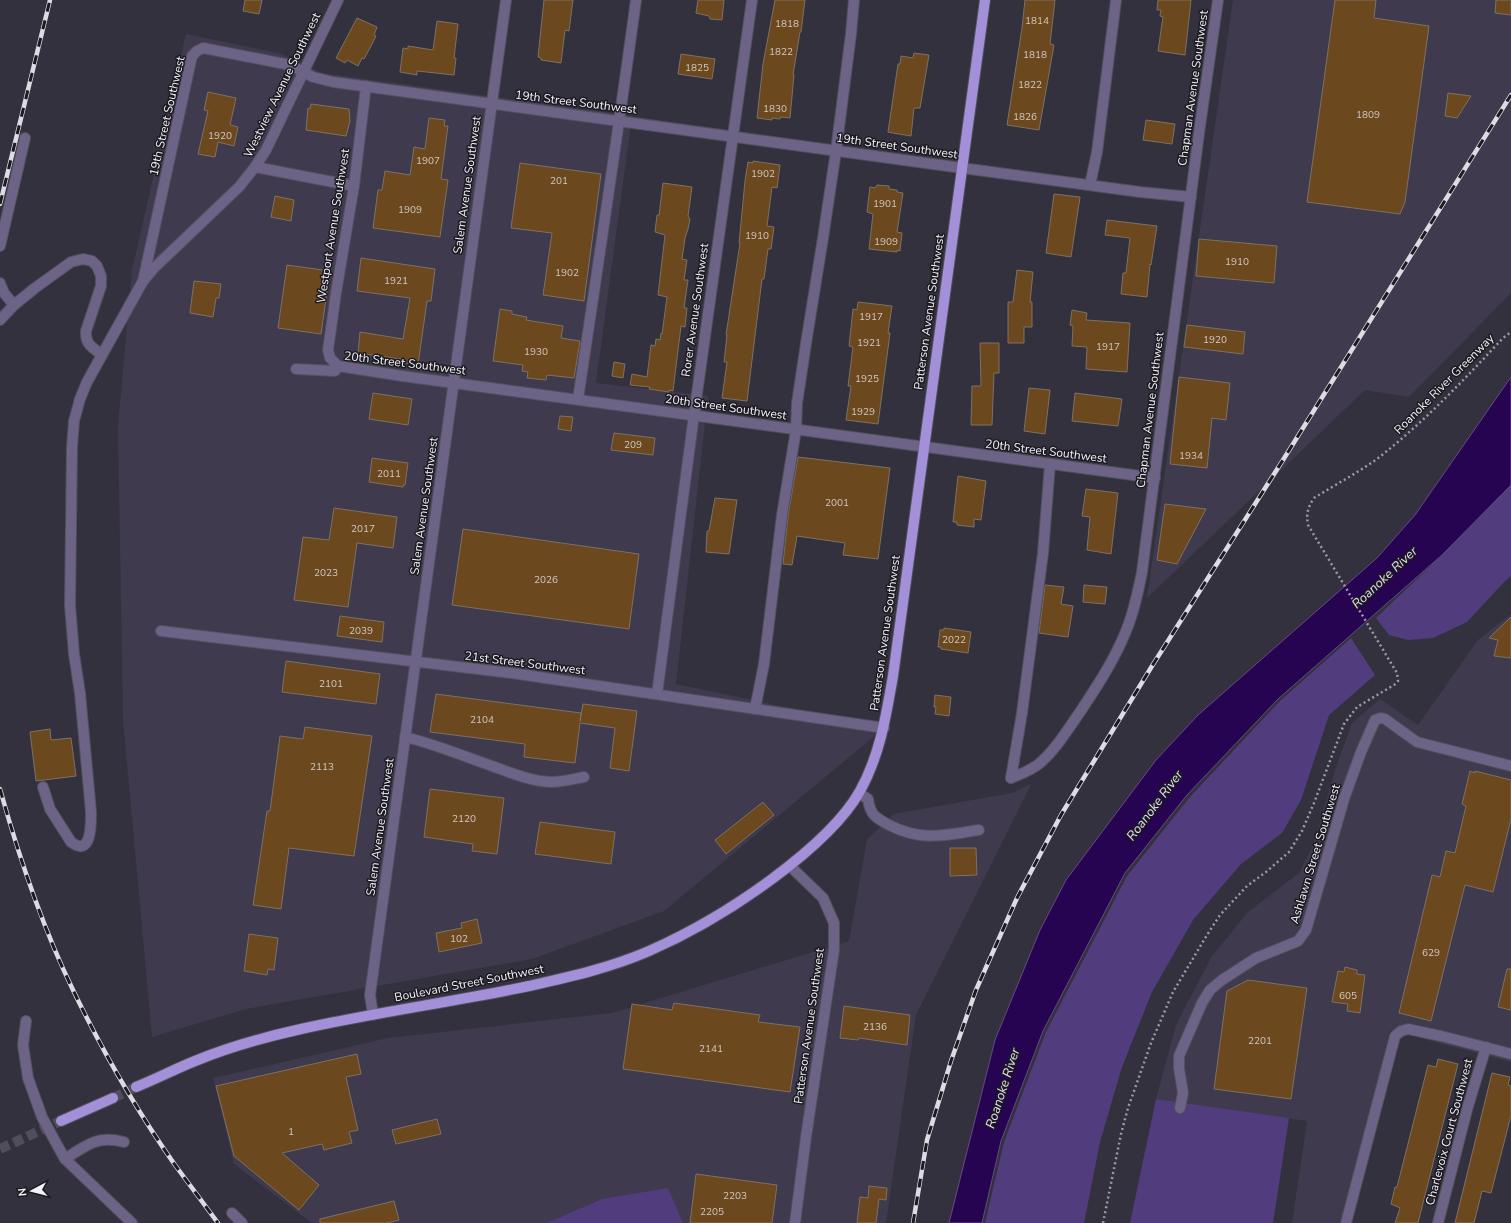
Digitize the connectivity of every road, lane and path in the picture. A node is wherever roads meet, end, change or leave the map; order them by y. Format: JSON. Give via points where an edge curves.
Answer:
{"nodes":[{"id":1,"x":338,"y":0,"type":"edge"},
{"id":2,"x":506,"y":0,"type":"edge"},
{"id":3,"x":636,"y":0,"type":"edge"},
{"id":4,"x":752,"y":0,"type":"edge"},
{"id":5,"x":854,"y":0,"type":"edge"},
{"id":6,"x":985,"y":0,"type":"edge"},
{"id":7,"x":1116,"y":0,"type":"edge"},
{"id":8,"x":1218,"y":0,"type":"edge"},
{"id":9,"x":303,"y":72,"type":"junction"},
{"id":10,"x":366,"y":86,"type":"junction"},
{"id":11,"x":491,"y":104,"type":"junction"},
{"id":12,"x":619,"y":120,"type":"junction"},
{"id":13,"x":732,"y":136,"type":"junction"},
{"id":14,"x":25,"y":138,"type":"dead end"},
{"id":15,"x":836,"y":151,"type":"junction"},
{"id":16,"x":256,"y":167,"type":"junction"},
{"id":17,"x":962,"y":168,"type":"junction"},
{"id":18,"x":1090,"y":185,"type":"junction"},
{"id":19,"x":354,"y":186,"type":"junction"},
{"id":20,"x":1191,"y":197,"type":"junction"},
{"id":21,"x":0,"y":246,"type":"edge"},
{"id":22,"x":143,"y":280,"type":"junction"},
{"id":23,"x":0,"y":283,"type":"edge"},
{"id":24,"x":14,"y":305,"type":"junction"},
{"id":25,"x":0,"y":320,"type":"edge"},
{"id":26,"x":1511,"y":332,"type":"edge"},
{"id":27,"x":102,"y":355,"type":"junction"},
{"id":28,"x":338,"y":366,"type":"junction"},
{"id":29,"x":296,"y":369,"type":"dead end"},
{"id":30,"x":454,"y":382,"type":"junction"},
{"id":31,"x":578,"y":399,"type":"junction"},
{"id":32,"x":694,"y":415,"type":"junction"},
{"id":33,"x":796,"y":430,"type":"junction"},
{"id":34,"x":924,"y":448,"type":"junction"},
{"id":35,"x":1050,"y":464,"type":"junction"},
{"id":36,"x":1155,"y":478,"type":"junction"},
{"id":37,"x":162,"y":630,"type":"dead end"},
{"id":38,"x":416,"y":662,"type":"junction"},
{"id":39,"x":657,"y":694,"type":"junction"},
{"id":40,"x":755,"y":709,"type":"junction"},
{"id":41,"x":884,"y":728,"type":"junction"},
{"id":42,"x":405,"y":737,"type":"junction"},
{"id":43,"x":1511,"y":766,"type":"edge"},
{"id":44,"x":584,"y":777,"type":"dead end"},
{"id":45,"x":43,"y":787,"type":"dead end"},
{"id":46,"x":863,"y":796,"type":"junction"},
{"id":47,"x":979,"y":830,"type":"dead end"},
{"id":48,"x":790,"y":866,"type":"junction"},
{"id":49,"x":373,"y":1015,"type":"junction"},
{"id":50,"x":26,"y":1021,"type":"dead end"},
{"id":51,"x":1486,"y":1047,"type":"junction"},
{"id":52,"x":1511,"y":1054,"type":"edge"},
{"id":53,"x":136,"y":1088,"type":"tunnel mouth"},
{"id":54,"x":113,"y":1098,"type":"tunnel mouth"},
{"id":55,"x":1180,"y":1108,"type":"dead end"},
{"id":56,"x":61,"y":1122,"type":"tunnel mouth"},
{"id":57,"x":124,"y":1142,"type":"dead end"},
{"id":58,"x":65,"y":1159,"type":"junction"},
{"id":59,"x":232,"y":1213,"type":"dead end"},
{"id":60,"x":132,"y":1223,"type":"edge"},
{"id":61,"x":242,"y":1223,"type":"edge"},
{"id":62,"x":795,"y":1223,"type":"edge"},
{"id":63,"x":1103,"y":1223,"type":"edge"},
{"id":64,"x":1346,"y":1223,"type":"edge"},
{"id":65,"x":1438,"y":1223,"type":"edge"}],
"edges":[{"from":1,"to":9,"type":"street","name":"Westview Avenue Southwest"},
{"from":2,"to":11,"type":"street","name":"Salem Avenue Southwest"},
{"from":3,"to":12,"type":"street"},
{"from":4,"to":13,"type":"street","name":"Rorer Avenue Southwest"},
{"from":5,"to":15,"type":"street"},
{"from":6,"to":17,"type":"main road","name":"Patterson Avenue Southwest"},
{"from":7,"to":18,"type":"street","via":[[1097,152]]},
{"from":8,"to":20,"type":"street","name":"Chapman Avenue Southwest"},
{"from":9,"to":10,"type":"street","name":"19th Street Southwest","via":[[333,82]]},
{"from":9,"to":16,"type":"street","name":"Westview Avenue Southwest"},
{"from":9,"to":22,"type":"street","name":"19th Street Southwest","via":[[290,65],[203,48],[192,56]]},
{"from":10,"to":11,"type":"street","name":"19th Street Southwest"},
{"from":10,"to":19,"type":"street","name":"Westport Avenue Southwest"},
{"from":11,"to":12,"type":"street","name":"19th Street Southwest"},
{"from":11,"to":30,"type":"street","name":"Salem Avenue Southwest"},
{"from":12,"to":13,"type":"street","name":"19th Street Southwest"},
{"from":12,"to":31,"type":"street"},
{"from":13,"to":15,"type":"street","name":"19th Street Southwest"},
{"from":13,"to":32,"type":"street","name":"Rorer Avenue Southwest"},
{"from":14,"to":21,"type":"street"},
{"from":15,"to":17,"type":"street","name":"19th Street Southwest"},
{"from":15,"to":33,"type":"street","via":[[806,337]]},
{"from":16,"to":19,"type":"street"},
{"from":16,"to":22,"type":"street","name":"Westview Avenue Southwest","via":[[239,187]]},
{"from":17,"to":18,"type":"street","name":"19th Street Southwest"},
{"from":17,"to":34,"type":"main road","name":"Patterson Avenue Southwest"},
{"from":18,"to":20,"type":"street","name":"19th Street Southwest"},
{"from":19,"to":28,"type":"street","name":"Westport Avenue Southwest","via":[[328,350],[330,358]]},
{"from":20,"to":36,"type":"street","name":"Chapman Avenue Southwest"},
{"from":22,"to":27,"type":"street"},
{"from":23,"to":24,"type":"street"},
{"from":24,"to":25,"type":"street"},
{"from":24,"to":27,"type":"street","via":[[70,262],[83,259],[92,261],[101,276],[101,286],[86,330],[86,338]]},
{"from":26,"to":63,"type":"path","name":"Roanoke River Greenway","via":[[1406,435],[1375,460],[1314,498],[1308,507],[1308,525],[1398,678],[1396,683],[1357,708],[1344,724],[1302,831],[1289,852],[1247,886],[1220,915],[1173,992],[1151,1043],[1128,1108]]},
{"from":27,"to":45,"type":"street","via":[[80,399],[74,421],[72,447],[70,605],[91,812],[91,829],[86,844],[80,846],[71,842],[50,809]]},
{"from":28,"to":29,"type":"street","name":"20th Street Southwest","via":[[334,371]]},
{"from":28,"to":30,"type":"street","name":"20th Street Southwest"},
{"from":30,"to":31,"type":"street","name":"20th Street Southwest"},
{"from":30,"to":38,"type":"street","name":"Salem Avenue Southwest"},
{"from":31,"to":32,"type":"street","name":"20th Street Southwest"},
{"from":32,"to":33,"type":"street","name":"20th Street Southwest"},
{"from":32,"to":39,"type":"street","name":"Rorer Avenue Southwest"},
{"from":33,"to":34,"type":"street","name":"20th Street Southwest"},
{"from":33,"to":40,"type":"street","via":[[782,515],[764,664]]},
{"from":34,"to":35,"type":"street","name":"20th Street Southwest"},
{"from":34,"to":41,"type":"main road","name":"Patterson Avenue Southwest"},
{"from":35,"to":36,"type":"street","name":"20th Street Southwest"},
{"from":35,"to":36,"type":"street","name":"Chapman Avenue Southwest","via":[[1043,554],[1011,778],[1040,763],[1053,751],[1117,652],[1136,602]]},
{"from":37,"to":38,"type":"street","name":"21st Street Southwest"},
{"from":38,"to":39,"type":"street","name":"21st Street Southwest"},
{"from":38,"to":42,"type":"street","name":"Salem Avenue Southwest"},
{"from":39,"to":40,"type":"street","name":"21st Street Southwest"},
{"from":40,"to":41,"type":"street","name":"21st Street Southwest"},
{"from":41,"to":46,"type":"main road","name":"Patterson Avenue Southwest"},
{"from":42,"to":44,"type":"street","via":[[533,780],[559,781]]},
{"from":42,"to":49,"type":"street","name":"Salem Avenue Southwest","via":[[370,995]]},
{"from":43,"to":55,"type":"street","name":"Ashlawn Street Southwest","via":[[1417,742],[1385,719],[1376,720],[1344,799],[1306,930],[1298,941],[1256,958],[1210,990],[1179,1056],[1183,1093]]},
{"from":46,"to":47,"type":"street","via":[[873,815],[900,831],[918,836],[938,836]]},
{"from":46,"to":48,"type":"main road","name":"Patterson Avenue Southwest"},
{"from":48,"to":49,"type":"main road","name":"Boulevard Street Southwest","via":[[720,914],[654,948],[614,964],[497,992]]},
{"from":48,"to":62,"type":"street","name":"Patterson Avenue Southwest","via":[[823,898],[834,923],[834,950]]},
{"from":49,"to":53,"type":"main road","name":"Boulevard Street Southwest","via":[[242,1044],[194,1061]]},
{"from":50,"to":58,"type":"street","via":[[23,1045],[28,1078],[42,1117]]},
{"from":51,"to":52,"type":"street"},
{"from":51,"to":64,"type":"street","via":[[1408,1029],[1395,1036]]},
{"from":51,"to":65,"type":"street","name":"Charlevoix Court Southwest"},
{"from":54,"to":56,"type":"main road"},
{"from":57,"to":58,"type":"street","via":[[113,1139],[94,1141]]},
{"from":58,"to":60,"type":"street"},
{"from":59,"to":61,"type":"street"}]}
